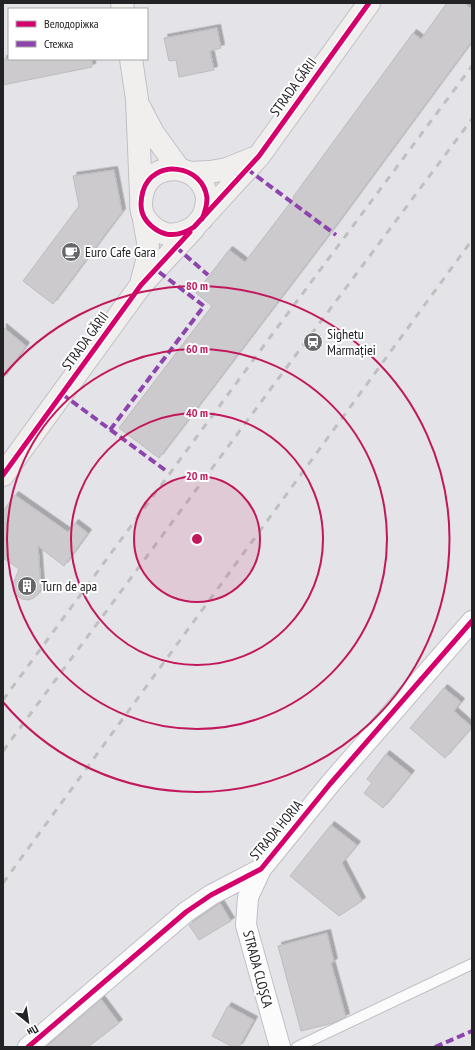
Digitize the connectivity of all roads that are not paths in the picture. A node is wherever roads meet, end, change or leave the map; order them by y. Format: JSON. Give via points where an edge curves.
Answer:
{"nodes":[{"id":1,"x":369,"y":3,"type":"edge"},
{"id":2,"x":130,"y":60,"type":"edge"},
{"id":3,"x":136,"y":99,"type":"junction"},
{"id":4,"x":259,"y":156,"type":"junction"},
{"id":5,"x":184,"y":171,"type":"junction"},
{"id":6,"x":142,"y":205,"type":"junction"},
{"id":7,"x":198,"y":223,"type":"junction"},
{"id":8,"x":141,"y":285,"type":"junction"},
{"id":9,"x":3,"y":476,"type":"edge"},
{"id":10,"x":472,"y":621,"type":"edge"},
{"id":11,"x":261,"y":869,"type":"junction"},
{"id":12,"x":472,"y":964,"type":"edge"},
{"id":13,"x":28,"y":1047,"type":"edge"},
{"id":14,"x":280,"y":1047,"type":"edge"},
{"id":15,"x":297,"y":1047,"type":"edge"}],
"edges":[{"from":1,"to":4,"type":"street","name":"STRADA GĂRII"},
{"from":2,"to":3,"type":"street"},
{"from":3,"to":5,"type":"street","via":[[153,133]]},
{"from":3,"to":6,"type":"street","name":"STRADA GĂRII"},
{"from":4,"to":5,"type":"street","via":[[227,169],[210,172]]},
{"from":4,"to":7,"type":"street","name":"STRADA GĂRII"},
{"from":5,"to":6,"type":"street","via":[[168,169],[150,178],[144,187]]},
{"from":5,"to":7,"type":"street","via":[[198,180],[207,198],[206,209]]},
{"from":6,"to":7,"type":"street","via":[[148,222],[165,234],[185,232]]},
{"from":6,"to":8,"type":"street","name":"STRADA GĂRII","via":[[148,242],[147,261]]},
{"from":7,"to":8,"type":"street","name":"STRADA GĂRII"},
{"from":8,"to":9,"type":"street","name":"STRADA GĂRII"},
{"from":10,"to":11,"type":"street","name":"STRADA HORIA","via":[[335,778]]},
{"from":11,"to":13,"type":"street","name":"STRADA HORIA","via":[[210,895],[186,912]]},
{"from":11,"to":14,"type":"street","name":"STRADA CLOȘCA","via":[[248,897],[246,925]]},
{"from":12,"to":15,"type":"lane"}]}
